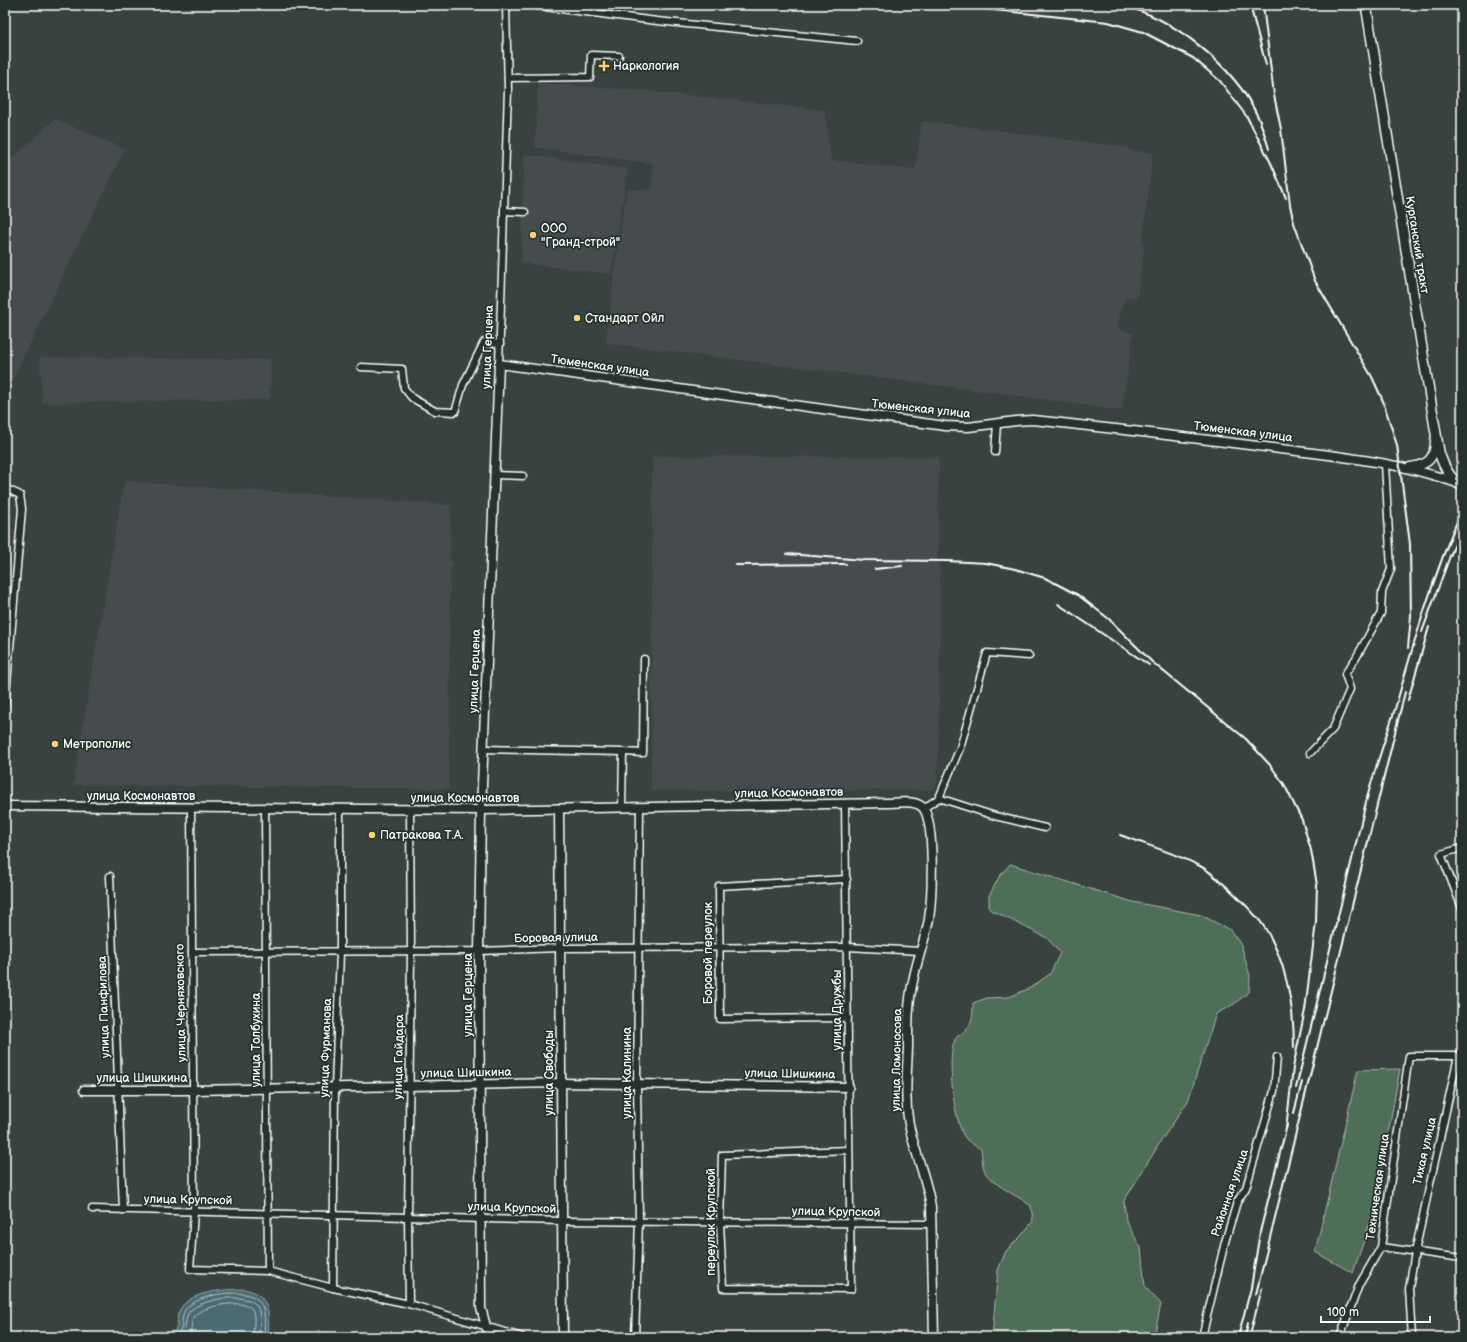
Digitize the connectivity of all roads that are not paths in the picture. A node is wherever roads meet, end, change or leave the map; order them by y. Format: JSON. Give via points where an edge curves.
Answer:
{"nodes":[{"id":1,"x":506,"y":5,"type":"edge"},
{"id":2,"x":529,"y":5,"type":"edge"},
{"id":3,"x":1366,"y":5,"type":"edge"},
{"id":4,"x":857,"y":41,"type":"dead end"},
{"id":5,"x":619,"y":56,"type":"dead end"},
{"id":6,"x":508,"y":78,"type":"junction"},
{"id":7,"x":504,"y":211,"type":"junction"},
{"id":8,"x":525,"y":212,"type":"dead end"},
{"id":9,"x":500,"y":344,"type":"junction"},
{"id":10,"x":500,"y":364,"type":"junction"},
{"id":11,"x":361,"y":367,"type":"dead end"},
{"id":12,"x":997,"y":424,"type":"junction"},
{"id":13,"x":1436,"y":432,"type":"junction"},
{"id":14,"x":995,"y":452,"type":"dead end"},
{"id":15,"x":1386,"y":464,"type":"junction"},
{"id":16,"x":1406,"y":467,"type":"junction"},
{"id":17,"x":495,"y":475,"type":"junction"},
{"id":18,"x":523,"y":476,"type":"dead end"},
{"id":19,"x":1460,"y":484,"type":"edge"},
{"id":20,"x":5,"y":488,"type":"edge"},
{"id":21,"x":1029,"y":656,"type":"dead end"},
{"id":22,"x":644,"y":659,"type":"dead end"},
{"id":23,"x":5,"y":706,"type":"edge"},
{"id":24,"x":484,"y":749,"type":"junction"},
{"id":25,"x":623,"y":752,"type":"junction"},
{"id":26,"x":1310,"y":753,"type":"dead end"},
{"id":27,"x":939,"y":798,"type":"junction"},
{"id":28,"x":845,"y":804,"type":"junction"},
{"id":29,"x":5,"y":806,"type":"edge"},
{"id":30,"x":191,"y":808,"type":"junction"},
{"id":31,"x":265,"y":808,"type":"junction"},
{"id":32,"x":622,"y":808,"type":"junction"},
{"id":33,"x":640,"y":808,"type":"junction"},
{"id":34,"x":924,"y":808,"type":"junction"},
{"id":35,"x":340,"y":809,"type":"junction"},
{"id":36,"x":559,"y":809,"type":"junction"},
{"id":37,"x":410,"y":810,"type":"junction"},
{"id":38,"x":481,"y":810,"type":"junction"},
{"id":39,"x":1045,"y":828,"type":"dead end"},
{"id":40,"x":1462,"y":848,"type":"edge"},
{"id":41,"x":110,"y":876,"type":"dead end"},
{"id":42,"x":847,"y":879,"type":"junction"},
{"id":43,"x":1462,"y":908,"type":"edge"},
{"id":44,"x":638,"y":947,"type":"junction"},
{"id":45,"x":718,"y":947,"type":"junction"},
{"id":46,"x":848,"y":947,"type":"junction"},
{"id":47,"x":560,"y":948,"type":"junction"},
{"id":48,"x":411,"y":951,"type":"junction"},
{"id":49,"x":479,"y":951,"type":"junction"},
{"id":50,"x":920,"y":951,"type":"junction"},
{"id":51,"x":192,"y":952,"type":"junction"},
{"id":52,"x":266,"y":952,"type":"junction"},
{"id":53,"x":340,"y":952,"type":"junction"},
{"id":54,"x":848,"y":1018,"type":"junction"},
{"id":55,"x":1460,"y":1056,"type":"edge"},
{"id":56,"x":1277,"y":1057,"type":"dead end"},
{"id":57,"x":561,"y":1083,"type":"junction"},
{"id":58,"x":637,"y":1084,"type":"junction"},
{"id":59,"x":480,"y":1085,"type":"junction"},
{"id":60,"x":410,"y":1086,"type":"junction"},
{"id":61,"x":849,"y":1087,"type":"junction"},
{"id":62,"x":335,"y":1088,"type":"junction"},
{"id":63,"x":267,"y":1089,"type":"junction"},
{"id":64,"x":84,"y":1090,"type":"dead end"},
{"id":65,"x":118,"y":1090,"type":"junction"},
{"id":66,"x":193,"y":1090,"type":"junction"},
{"id":67,"x":849,"y":1150,"type":"junction"},
{"id":68,"x":92,"y":1209,"type":"dead end"},
{"id":69,"x":123,"y":1210,"type":"junction"},
{"id":70,"x":194,"y":1212,"type":"junction"},
{"id":71,"x":268,"y":1213,"type":"junction"},
{"id":72,"x":334,"y":1215,"type":"junction"},
{"id":73,"x":408,"y":1216,"type":"junction"},
{"id":74,"x":481,"y":1218,"type":"junction"},
{"id":75,"x":562,"y":1220,"type":"junction"},
{"id":76,"x":639,"y":1221,"type":"junction"},
{"id":77,"x":720,"y":1222,"type":"junction"},
{"id":78,"x":850,"y":1223,"type":"junction"},
{"id":79,"x":932,"y":1224,"type":"junction"},
{"id":80,"x":1381,"y":1247,"type":"junction"},
{"id":81,"x":1415,"y":1252,"type":"junction"},
{"id":82,"x":1462,"y":1258,"type":"edge"},
{"id":83,"x":268,"y":1272,"type":"junction"},
{"id":84,"x":333,"y":1288,"type":"junction"},
{"id":85,"x":851,"y":1289,"type":"joint"},
{"id":86,"x":409,"y":1304,"type":"junction"},
{"id":87,"x":486,"y":1326,"type":"junction"},
{"id":88,"x":490,"y":1337,"type":"edge"},
{"id":89,"x":522,"y":1337,"type":"edge"},
{"id":90,"x":563,"y":1337,"type":"edge"},
{"id":91,"x":635,"y":1337,"type":"edge"},
{"id":92,"x":934,"y":1337,"type":"edge"},
{"id":93,"x":1202,"y":1337,"type":"edge"},
{"id":94,"x":1340,"y":1337,"type":"edge"},
{"id":95,"x":1412,"y":1337,"type":"edge"}],
"edges":[{"from":1,"to":6,"type":"street","name":"улица Герцена"},
{"from":2,"to":4,"type":"street"},
{"from":3,"to":13,"type":"main road","name":"Курганский тракт"},
{"from":5,"to":6,"type":"street","via":[[591,55],[590,77]]},
{"from":6,"to":7,"type":"street","name":"улица Герцена"},
{"from":7,"to":8,"type":"street"},
{"from":7,"to":9,"type":"street","name":"улица Герцена"},
{"from":9,"to":10,"type":"street","name":"улица Герцена"},
{"from":9,"to":11,"type":"street","via":[[484,342],[463,385],[455,412],[435,411],[412,398],[404,388],[402,369]]},
{"from":10,"to":12,"type":"street","name":"Тюменская улица","via":[[945,426]]},
{"from":10,"to":17,"type":"street","name":"улица Герцена"},
{"from":12,"to":14,"type":"street"},
{"from":12,"to":15,"type":"street","name":"Тюменская улица","via":[[1032,420]]},
{"from":13,"to":16,"type":"street","via":[[1434,453],[1428,462]]},
{"from":13,"to":19,"type":"main road","name":"Курганский тракт","via":[[1442,463]]},
{"from":15,"to":16,"type":"street","name":"Тюменская улица"},
{"from":15,"to":26,"type":"street","via":[[1391,569],[1382,592],[1381,613],[1345,674],[1350,689],[1333,729]]},
{"from":16,"to":19,"type":"street","name":"Тюменская улица"},
{"from":17,"to":18,"type":"street"},
{"from":17,"to":24,"type":"street","name":"улица Герцена"},
{"from":20,"to":23,"type":"street","via":[[20,495],[22,509]]},
{"from":21,"to":27,"type":"street","via":[[987,653],[960,748]]},
{"from":22,"to":25,"type":"street","via":[[643,753]]},
{"from":24,"to":25,"type":"street"},
{"from":24,"to":38,"type":"street","name":"улица Герцена"},
{"from":25,"to":32,"type":"street"},
{"from":27,"to":34,"type":"street"},
{"from":27,"to":39,"type":"street","via":[[995,816]]},
{"from":28,"to":33,"type":"street","name":"улица Космонавтов"},
{"from":28,"to":34,"type":"street","name":"улица Космонавтов","via":[[913,803]]},
{"from":28,"to":42,"type":"street","name":"улица Дружбы"},
{"from":29,"to":30,"type":"street","name":"улица Космонавтов"},
{"from":30,"to":31,"type":"street","name":"улица Космонавтов"},
{"from":30,"to":51,"type":"street","name":"улица Черняховского"},
{"from":31,"to":35,"type":"street","name":"улица Космонавтов"},
{"from":31,"to":52,"type":"street","name":"улица Толбухина"},
{"from":32,"to":33,"type":"street","name":"улица Космонавтов"},
{"from":32,"to":36,"type":"street","name":"улица Космонавтов"},
{"from":33,"to":44,"type":"street","name":"улица Калинина"},
{"from":34,"to":50,"type":"street","name":"улица Ломоносова","via":[[931,832],[931,899],[926,934]]},
{"from":35,"to":37,"type":"street","name":"улица Космонавтов"},
{"from":35,"to":53,"type":"street","name":"улица Фурманова"},
{"from":36,"to":38,"type":"street","name":"улица Космонавтов"},
{"from":36,"to":47,"type":"street","name":"улица Свободы"},
{"from":37,"to":38,"type":"street","name":"улица Космонавтов"},
{"from":37,"to":48,"type":"street","name":"улица Гайдара"},
{"from":38,"to":49,"type":"street","name":"улица Герцена"},
{"from":40,"to":43,"type":"street","via":[[1441,854]]},
{"from":41,"to":65,"type":"street","name":"улица Панфилова"},
{"from":42,"to":45,"type":"street","name":"Боровой переулок","via":[[719,886]]},
{"from":42,"to":46,"type":"street","name":"улица Дружбы"},
{"from":44,"to":45,"type":"street","name":"Боровая улица"},
{"from":44,"to":47,"type":"street","name":"Боровая улица"},
{"from":44,"to":58,"type":"street","name":"улица Калинина"},
{"from":45,"to":46,"type":"street","name":"Боровая улица"},
{"from":45,"to":54,"type":"street","name":"Боровой переулок","via":[[720,1019]]},
{"from":46,"to":50,"type":"street","name":"Боровая улица"},
{"from":46,"to":54,"type":"street","name":"улица Дружбы"},
{"from":47,"to":49,"type":"street","name":"Боровая улица"},
{"from":47,"to":57,"type":"street","name":"улица Свободы"},
{"from":48,"to":49,"type":"street","name":"Боровая улица"},
{"from":48,"to":53,"type":"street","name":"Боровая улица"},
{"from":48,"to":60,"type":"street","name":"улица Гайдара"},
{"from":49,"to":59,"type":"street","name":"улица Герцена"},
{"from":50,"to":79,"type":"street","name":"улица Ломоносова","via":[[912,981],[910,1004],[907,1103],[910,1127],[928,1191]]},
{"from":51,"to":52,"type":"street","name":"Боровая улица"},
{"from":51,"to":66,"type":"street","name":"улица Черняховского"},
{"from":52,"to":53,"type":"street","name":"Боровая улица"},
{"from":52,"to":63,"type":"street","name":"улица Толбухина"},
{"from":53,"to":62,"type":"street","name":"улица Фурманова"},
{"from":54,"to":61,"type":"street","name":"улица Дружбы"},
{"from":55,"to":80,"type":"street","name":"Техническая улица","via":[[1409,1056]]},
{"from":55,"to":81,"type":"street","name":"Тихая улица"},
{"from":56,"to":93,"type":"street","name":"Районная улица","via":[[1274,1091],[1246,1188],[1237,1202],[1225,1242]]},
{"from":57,"to":58,"type":"street","name":"улица Шишкина"},
{"from":57,"to":59,"type":"street","name":"улица Шишкина"},
{"from":57,"to":75,"type":"street","name":"улица Свободы"},
{"from":58,"to":61,"type":"street","name":"улица Шишкина"},
{"from":58,"to":76,"type":"street","name":"улица Калинина"},
{"from":59,"to":60,"type":"street","name":"улица Шишкина"},
{"from":59,"to":74,"type":"street","name":"улица Герцена"},
{"from":60,"to":62,"type":"street","name":"улица Шишкина"},
{"from":60,"to":73,"type":"street","name":"улица Гайдара"},
{"from":61,"to":67,"type":"street","name":"улица Дружбы"},
{"from":62,"to":63,"type":"street","name":"улица Шишкина"},
{"from":62,"to":72,"type":"street","name":"улица Фурманова"},
{"from":63,"to":66,"type":"street","name":"улица Шишкина"},
{"from":63,"to":71,"type":"street","name":"улица Толбухина"},
{"from":64,"to":65,"type":"street","name":"улица Шишкина"},
{"from":65,"to":66,"type":"street","name":"улица Шишкина"},
{"from":65,"to":69,"type":"street","name":"улица Панфилова"},
{"from":66,"to":70,"type":"street","name":"улица Черняховского"},
{"from":67,"to":77,"type":"street","name":"переулок Крупской","via":[[722,1155]]},
{"from":67,"to":78,"type":"street","name":"улица Дружбы"},
{"from":68,"to":69,"type":"street","name":"улица Крупской"},
{"from":69,"to":70,"type":"street","name":"улица Крупской"},
{"from":70,"to":71,"type":"street","name":"улица Крупской"},
{"from":70,"to":83,"type":"street","name":"улица Черняховского","via":[[190,1269]]},
{"from":71,"to":72,"type":"street","name":"улица Крупской"},
{"from":71,"to":83,"type":"street","name":"улица Толбухина"},
{"from":72,"to":73,"type":"street","name":"улица Крупской"},
{"from":72,"to":84,"type":"street","name":"улица Фурманова"},
{"from":73,"to":74,"type":"street","name":"улица Крупской"},
{"from":73,"to":86,"type":"street","name":"улица Гайдара"},
{"from":74,"to":75,"type":"street","name":"улица Крупской"},
{"from":74,"to":87,"type":"street","name":"улица Герцена","via":[[481,1308]]},
{"from":75,"to":76,"type":"street","name":"улица Крупской"},
{"from":75,"to":90,"type":"street","name":"улица Свободы"},
{"from":76,"to":77,"type":"street","name":"улица Крупской"},
{"from":76,"to":91,"type":"street","name":"улица Калинина"},
{"from":77,"to":78,"type":"street","name":"улица Крупской"},
{"from":77,"to":85,"type":"street","name":"переулок Крупской","via":[[723,1288]]},
{"from":78,"to":79,"type":"street","name":"улица Крупской"},
{"from":78,"to":85,"type":"street","name":"улица Дружбы"},
{"from":79,"to":92,"type":"street","name":"улица Ломоносова"},
{"from":80,"to":81,"type":"street"},
{"from":80,"to":94,"type":"street","name":"Техническая улица","via":[[1359,1285]]},
{"from":81,"to":82,"type":"street"},
{"from":81,"to":95,"type":"street","name":"Тихая улица","via":[[1409,1289]]},
{"from":83,"to":84,"type":"street"},
{"from":84,"to":86,"type":"street"},
{"from":86,"to":87,"type":"street"},
{"from":87,"to":88,"type":"street","name":"улица Герцена"},
{"from":87,"to":89,"type":"street"}]}
